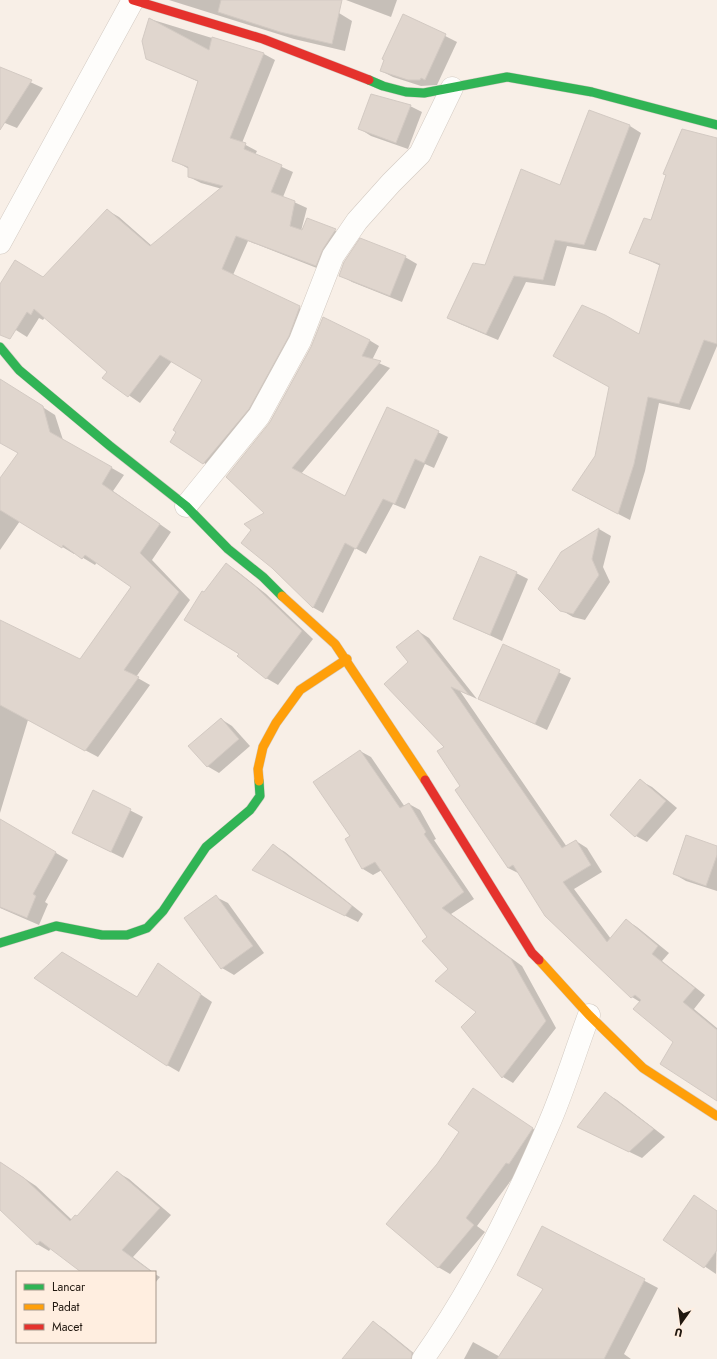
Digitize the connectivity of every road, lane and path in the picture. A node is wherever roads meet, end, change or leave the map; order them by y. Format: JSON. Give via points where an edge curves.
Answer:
{"nodes":[{"id":1,"x":133,"y":0,"type":"edge"},
{"id":2,"x":452,"y":88,"type":"junction"},
{"id":3,"x":717,"y":125,"type":"edge"},
{"id":4,"x":0,"y":243,"type":"edge"},
{"id":5,"x":0,"y":347,"type":"edge"},
{"id":6,"x":186,"y":506,"type":"junction"},
{"id":7,"x":346,"y":659,"type":"junction"},
{"id":8,"x":0,"y":943,"type":"edge"},
{"id":9,"x":589,"y":1014,"type":"junction"},
{"id":10,"x":717,"y":1116,"type":"edge"},
{"id":11,"x":423,"y":1359,"type":"edge"}],
"edges":[{"from":1,"to":2,"type":"street","via":[[263,39],[383,86],[424,93]]},
{"from":1,"to":4,"type":"street"},
{"from":2,"to":3,"type":"street","via":[[507,77],[592,92]]},
{"from":2,"to":6,"type":"street","via":[[420,154],[357,221],[333,256],[300,341],[259,416]]},
{"from":5,"to":6,"type":"street","via":[[19,370]]},
{"from":6,"to":7,"type":"street","via":[[228,549],[263,577],[335,644]]},
{"from":7,"to":8,"type":"street","via":[[300,690],[263,746],[258,769],[260,796],[250,810],[206,847],[163,911],[147,928],[127,935],[102,935],[56,926]]},
{"from":7,"to":9,"type":"street","via":[[532,953]]},
{"from":9,"to":10,"type":"street","via":[[644,1068]]},
{"from":9,"to":11,"type":"street","via":[[548,1125],[500,1230],[474,1279]]}]}
